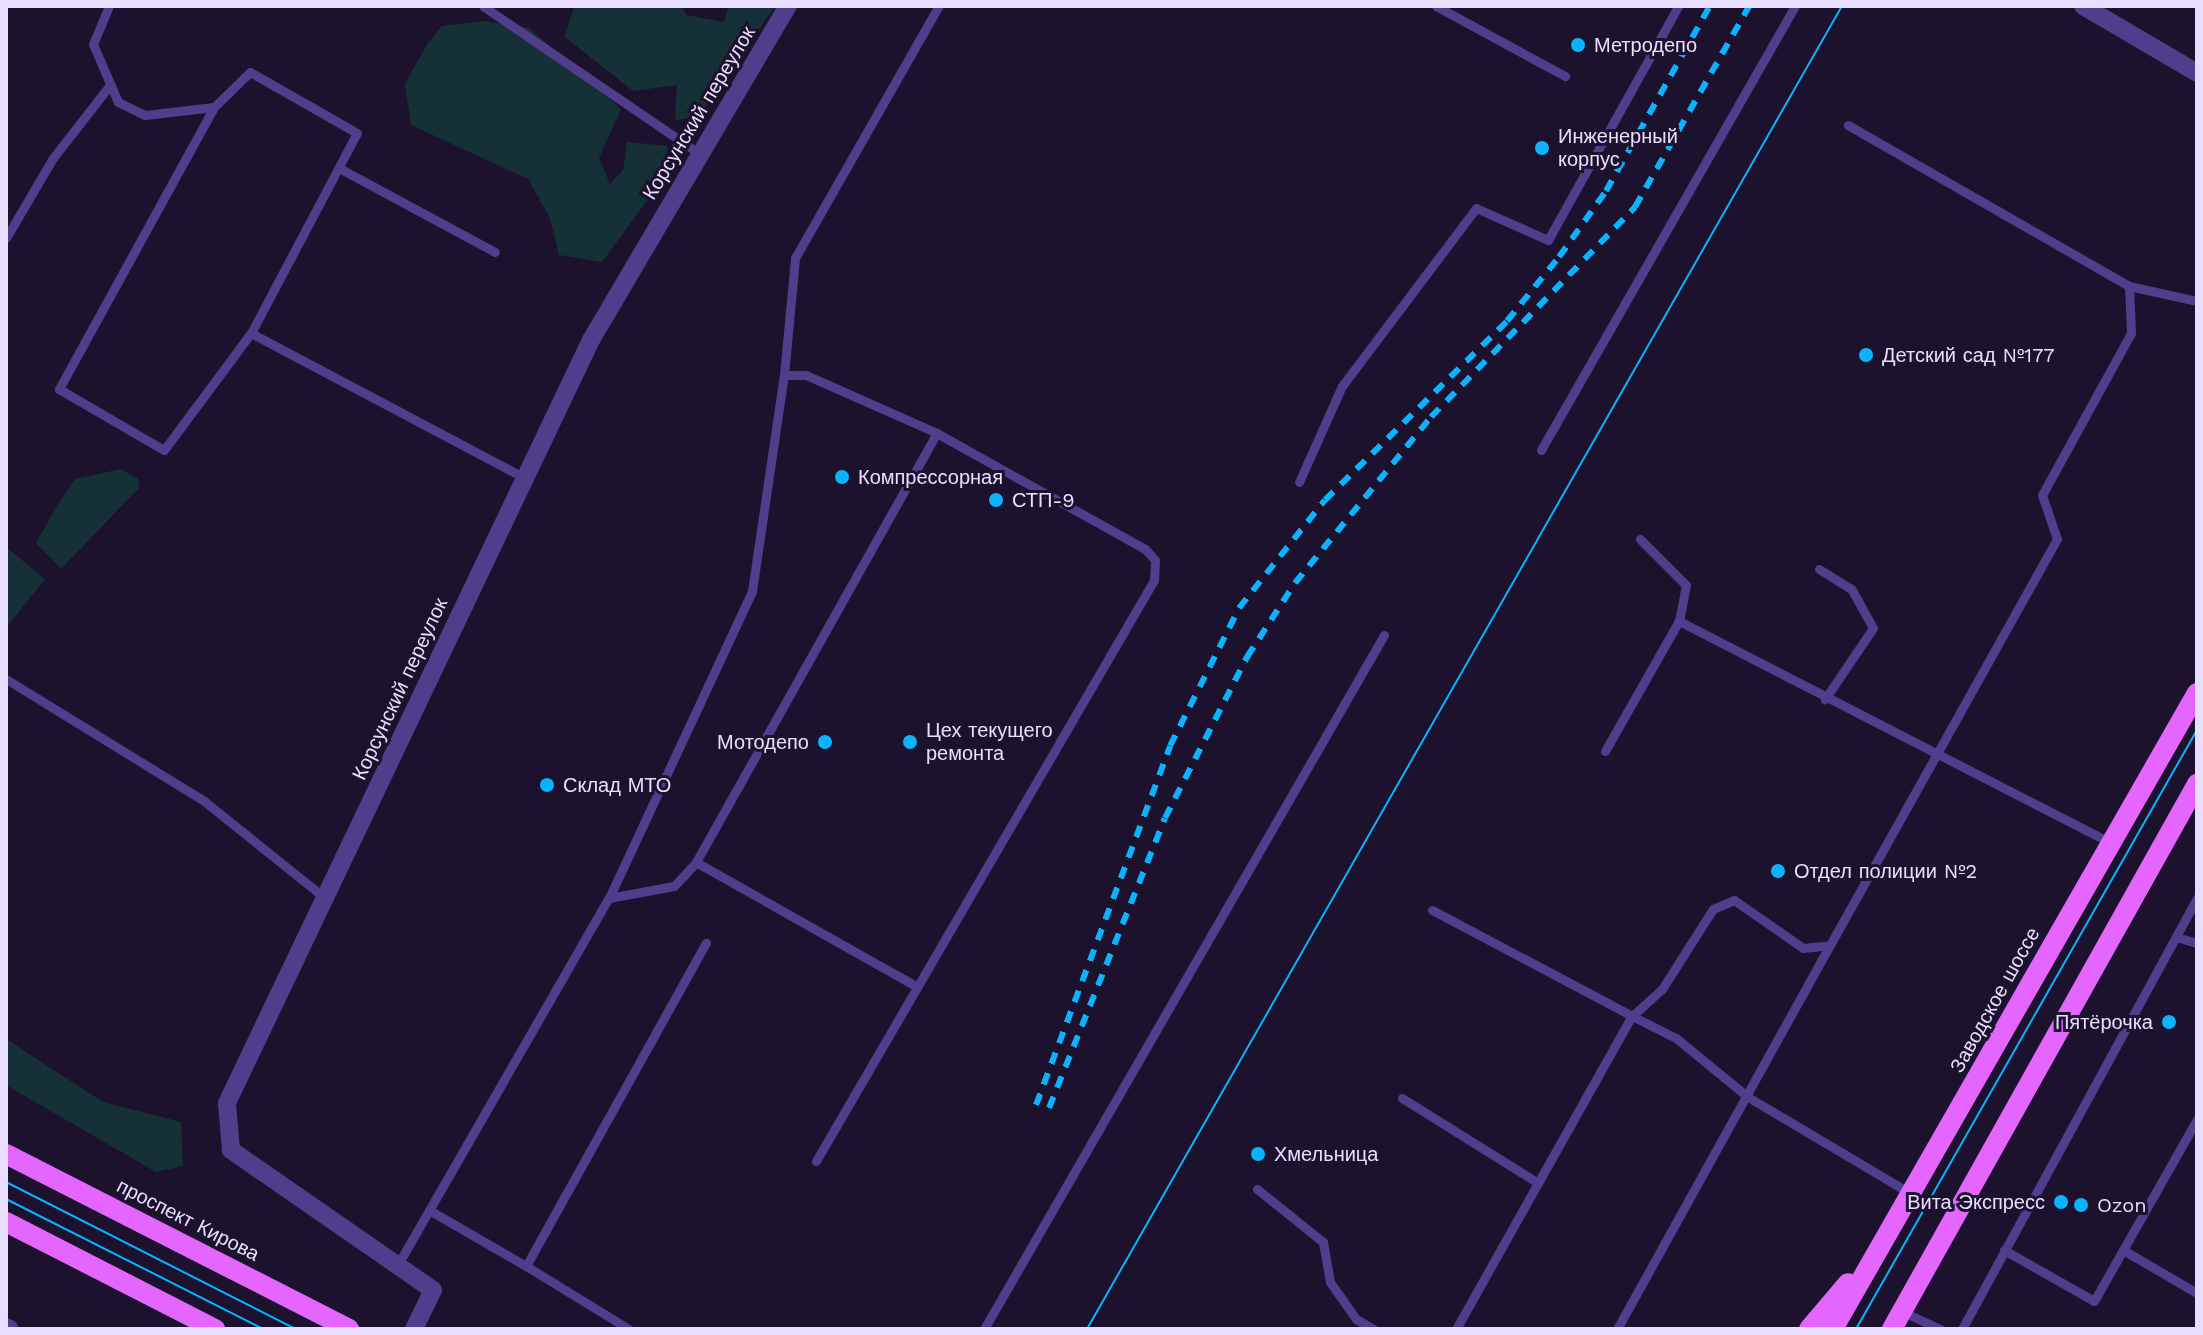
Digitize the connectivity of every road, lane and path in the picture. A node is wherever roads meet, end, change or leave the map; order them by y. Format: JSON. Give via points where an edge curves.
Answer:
{"nodes":[{"id":1,"x":109,"y":6,"type":"edge"},
{"id":2,"x":483,"y":6,"type":"edge"},
{"id":3,"x":788,"y":6,"type":"edge"},
{"id":4,"x":939,"y":6,"type":"edge"},
{"id":5,"x":1436,"y":6,"type":"edge"},
{"id":6,"x":1678,"y":6,"type":"edge"},
{"id":7,"x":1795,"y":6,"type":"edge"},
{"id":8,"x":2083,"y":6,"type":"edge"},
{"id":9,"x":2197,"y":73,"type":"edge"},
{"id":10,"x":1565,"y":76,"type":"dead end"},
{"id":11,"x":109,"y":86,"type":"junction"},
{"id":12,"x":214,"y":107,"type":"junction"},
{"id":13,"x":1848,"y":125,"type":"dead end"},
{"id":14,"x":700,"y":154,"type":"junction"},
{"id":15,"x":339,"y":168,"type":"junction"},
{"id":16,"x":6,"y":238,"type":"edge"},
{"id":17,"x":495,"y":252,"type":"dead end"},
{"id":18,"x":2129,"y":286,"type":"junction"},
{"id":19,"x":2197,"y":301,"type":"edge"},
{"id":20,"x":251,"y":333,"type":"junction"},
{"id":21,"x":784,"y":375,"type":"junction"},
{"id":22,"x":937,"y":433,"type":"junction"},
{"id":23,"x":1541,"y":450,"type":"dead end"},
{"id":24,"x":525,"y":478,"type":"junction"},
{"id":25,"x":1299,"y":482,"type":"dead end"},
{"id":26,"x":1640,"y":539,"type":"dead end"},
{"id":27,"x":1819,"y":569,"type":"dead end"},
{"id":28,"x":1679,"y":621,"type":"junction"},
{"id":29,"x":1384,"y":635,"type":"dead end"},
{"id":30,"x":6,"y":679,"type":"edge"},
{"id":31,"x":2197,"y":693,"type":"edge"},
{"id":32,"x":1825,"y":699,"type":"junction"},
{"id":33,"x":1605,"y":751,"type":"dead end"},
{"id":34,"x":1935,"y":758,"type":"junction"},
{"id":35,"x":2197,"y":784,"type":"edge"},
{"id":36,"x":2112,"y":844,"type":"junction"},
{"id":37,"x":696,"y":862,"type":"junction"},
{"id":38,"x":325,"y":898,"type":"junction"},
{"id":39,"x":609,"y":898,"type":"junction"},
{"id":40,"x":2197,"y":898,"type":"edge"},
{"id":41,"x":1432,"y":910,"type":"dead end"},
{"id":42,"x":2176,"y":937,"type":"junction"},
{"id":43,"x":706,"y":943,"type":"dead end"},
{"id":44,"x":2197,"y":943,"type":"edge"},
{"id":45,"x":1830,"y":945,"type":"junction"},
{"id":46,"x":914,"y":985,"type":"junction"},
{"id":47,"x":1632,"y":1016,"type":"junction"},
{"id":48,"x":1748,"y":1097,"type":"junction"},
{"id":49,"x":1402,"y":1098,"type":"dead end"},
{"id":50,"x":2197,"y":1119,"type":"edge"},
{"id":51,"x":6,"y":1154,"type":"edge"},
{"id":52,"x":816,"y":1161,"type":"dead end"},
{"id":53,"x":1538,"y":1183,"type":"junction"},
{"id":54,"x":1257,"y":1189,"type":"dead end"},
{"id":55,"x":1910,"y":1193,"type":"junction"},
{"id":56,"x":429,"y":1210,"type":"junction"},
{"id":57,"x":6,"y":1222,"type":"edge"},
{"id":58,"x":1876,"y":1250,"type":"junction"},
{"id":59,"x":2004,"y":1250,"type":"junction"},
{"id":60,"x":2123,"y":1250,"type":"junction"},
{"id":61,"x":397,"y":1266,"type":"junction"},
{"id":62,"x":526,"y":1266,"type":"junction"},
{"id":63,"x":1921,"y":1281,"type":"junction"},
{"id":64,"x":2197,"y":1293,"type":"edge"},
{"id":65,"x":1910,"y":1323,"type":"edge"},
{"id":66,"x":215,"y":1329,"type":"edge"},
{"id":67,"x":349,"y":1329,"type":"edge"},
{"id":68,"x":414,"y":1329,"type":"edge"},
{"id":69,"x":629,"y":1329,"type":"edge"},
{"id":70,"x":984,"y":1329,"type":"edge"},
{"id":71,"x":1373,"y":1329,"type":"edge"},
{"id":72,"x":1456,"y":1329,"type":"edge"},
{"id":73,"x":1617,"y":1329,"type":"edge"},
{"id":74,"x":1809,"y":1329,"type":"edge"},
{"id":75,"x":1833,"y":1329,"type":"edge"},
{"id":76,"x":1892,"y":1329,"type":"edge"},
{"id":77,"x":1940,"y":1329,"type":"edge"},
{"id":78,"x":1962,"y":1329,"type":"edge"}],
"edges":[{"from":1,"to":11,"type":"lane","via":[[93,44]]},
{"from":2,"to":14,"type":"lane"},
{"from":3,"to":14,"type":"street","name":"Корсунский переулок"},
{"from":4,"to":21,"type":"lane","via":[[795,258]]},
{"from":5,"to":10,"type":"lane"},
{"from":6,"to":25,"type":"lane","via":[[1548,240],[1476,208],[1342,386]]},
{"from":7,"to":23,"type":"lane"},
{"from":8,"to":9,"type":"street"},
{"from":11,"to":12,"type":"lane","via":[[118,102],[145,115]]},
{"from":11,"to":16,"type":"lane","via":[[53,158]]},
{"from":12,"to":15,"type":"lane","via":[[250,72],[357,133]]},
{"from":12,"to":20,"type":"lane","via":[[59,389],[164,450]]},
{"from":13,"to":18,"type":"lane"},
{"from":14,"to":24,"type":"street","name":"Корсунский переулок","via":[[591,340]]},
{"from":15,"to":17,"type":"lane"},
{"from":15,"to":20,"type":"lane"},
{"from":18,"to":19,"type":"lane"},
{"from":18,"to":34,"type":"lane","via":[[2131,333],[2042,495],[2057,539]]},
{"from":20,"to":24,"type":"lane"},
{"from":21,"to":22,"type":"lane","via":[[806,375]]},
{"from":21,"to":39,"type":"lane","via":[[752,591]]},
{"from":22,"to":37,"type":"lane"},
{"from":22,"to":46,"type":"lane","via":[[1145,549],[1155,560],[1154,580]]},
{"from":24,"to":38,"type":"street","name":"Корсунский переулок"},
{"from":26,"to":28,"type":"lane","via":[[1686,585]]},
{"from":27,"to":32,"type":"lane","via":[[1852,590],[1873,628]]},
{"from":28,"to":32,"type":"lane"},
{"from":28,"to":33,"type":"lane"},
{"from":29,"to":70,"type":"lane"},
{"from":30,"to":38,"type":"lane","via":[[204,801]]},
{"from":31,"to":36,"type":"main road","name":"Заводское шоссе"},
{"from":32,"to":34,"type":"lane"},
{"from":34,"to":36,"type":"lane"},
{"from":34,"to":45,"type":"lane"},
{"from":35,"to":63,"type":"main road"},
{"from":36,"to":55,"type":"main road","name":"Заводское шоссе"},
{"from":37,"to":39,"type":"lane","via":[[674,886]]},
{"from":37,"to":46,"type":"lane"},
{"from":38,"to":61,"type":"street","name":"Корсунский переулок","via":[[227,1103],[231,1150]]},
{"from":39,"to":56,"type":"lane"},
{"from":40,"to":42,"type":"lane"},
{"from":41,"to":47,"type":"lane"},
{"from":42,"to":44,"type":"lane"},
{"from":42,"to":59,"type":"lane"},
{"from":43,"to":62,"type":"lane"},
{"from":45,"to":47,"type":"lane","via":[[1803,948],[1734,900],[1713,909],[1662,989]]},
{"from":45,"to":48,"type":"lane"},
{"from":46,"to":52,"type":"lane"},
{"from":47,"to":48,"type":"lane","via":[[1676,1038]]},
{"from":47,"to":53,"type":"lane"},
{"from":48,"to":55,"type":"lane"},
{"from":48,"to":73,"type":"lane"},
{"from":49,"to":53,"type":"lane"},
{"from":50,"to":60,"type":"lane"},
{"from":51,"to":67,"type":"main road","name":"проспект Кирова"},
{"from":53,"to":72,"type":"lane"},
{"from":54,"to":71,"type":"lane","via":[[1323,1242],[1330,1282],[1356,1319]]},
{"from":55,"to":58,"type":"main road","name":"Заводское шоссе"},
{"from":56,"to":61,"type":"lane"},
{"from":56,"to":62,"type":"lane"},
{"from":57,"to":66,"type":"main road"},
{"from":58,"to":74,"type":"main road"},
{"from":58,"to":75,"type":"main road","name":"Заводское шоссе"},
{"from":59,"to":60,"type":"lane","via":[[2094,1301]]},
{"from":59,"to":78,"type":"lane"},
{"from":60,"to":64,"type":"lane"},
{"from":61,"to":68,"type":"street","name":"Корсунский переулок","via":[[433,1290]]},
{"from":62,"to":69,"type":"lane"},
{"from":63,"to":65,"type":"main road"},
{"from":63,"to":76,"type":"main road"},
{"from":65,"to":77,"type":"lane"}]}
